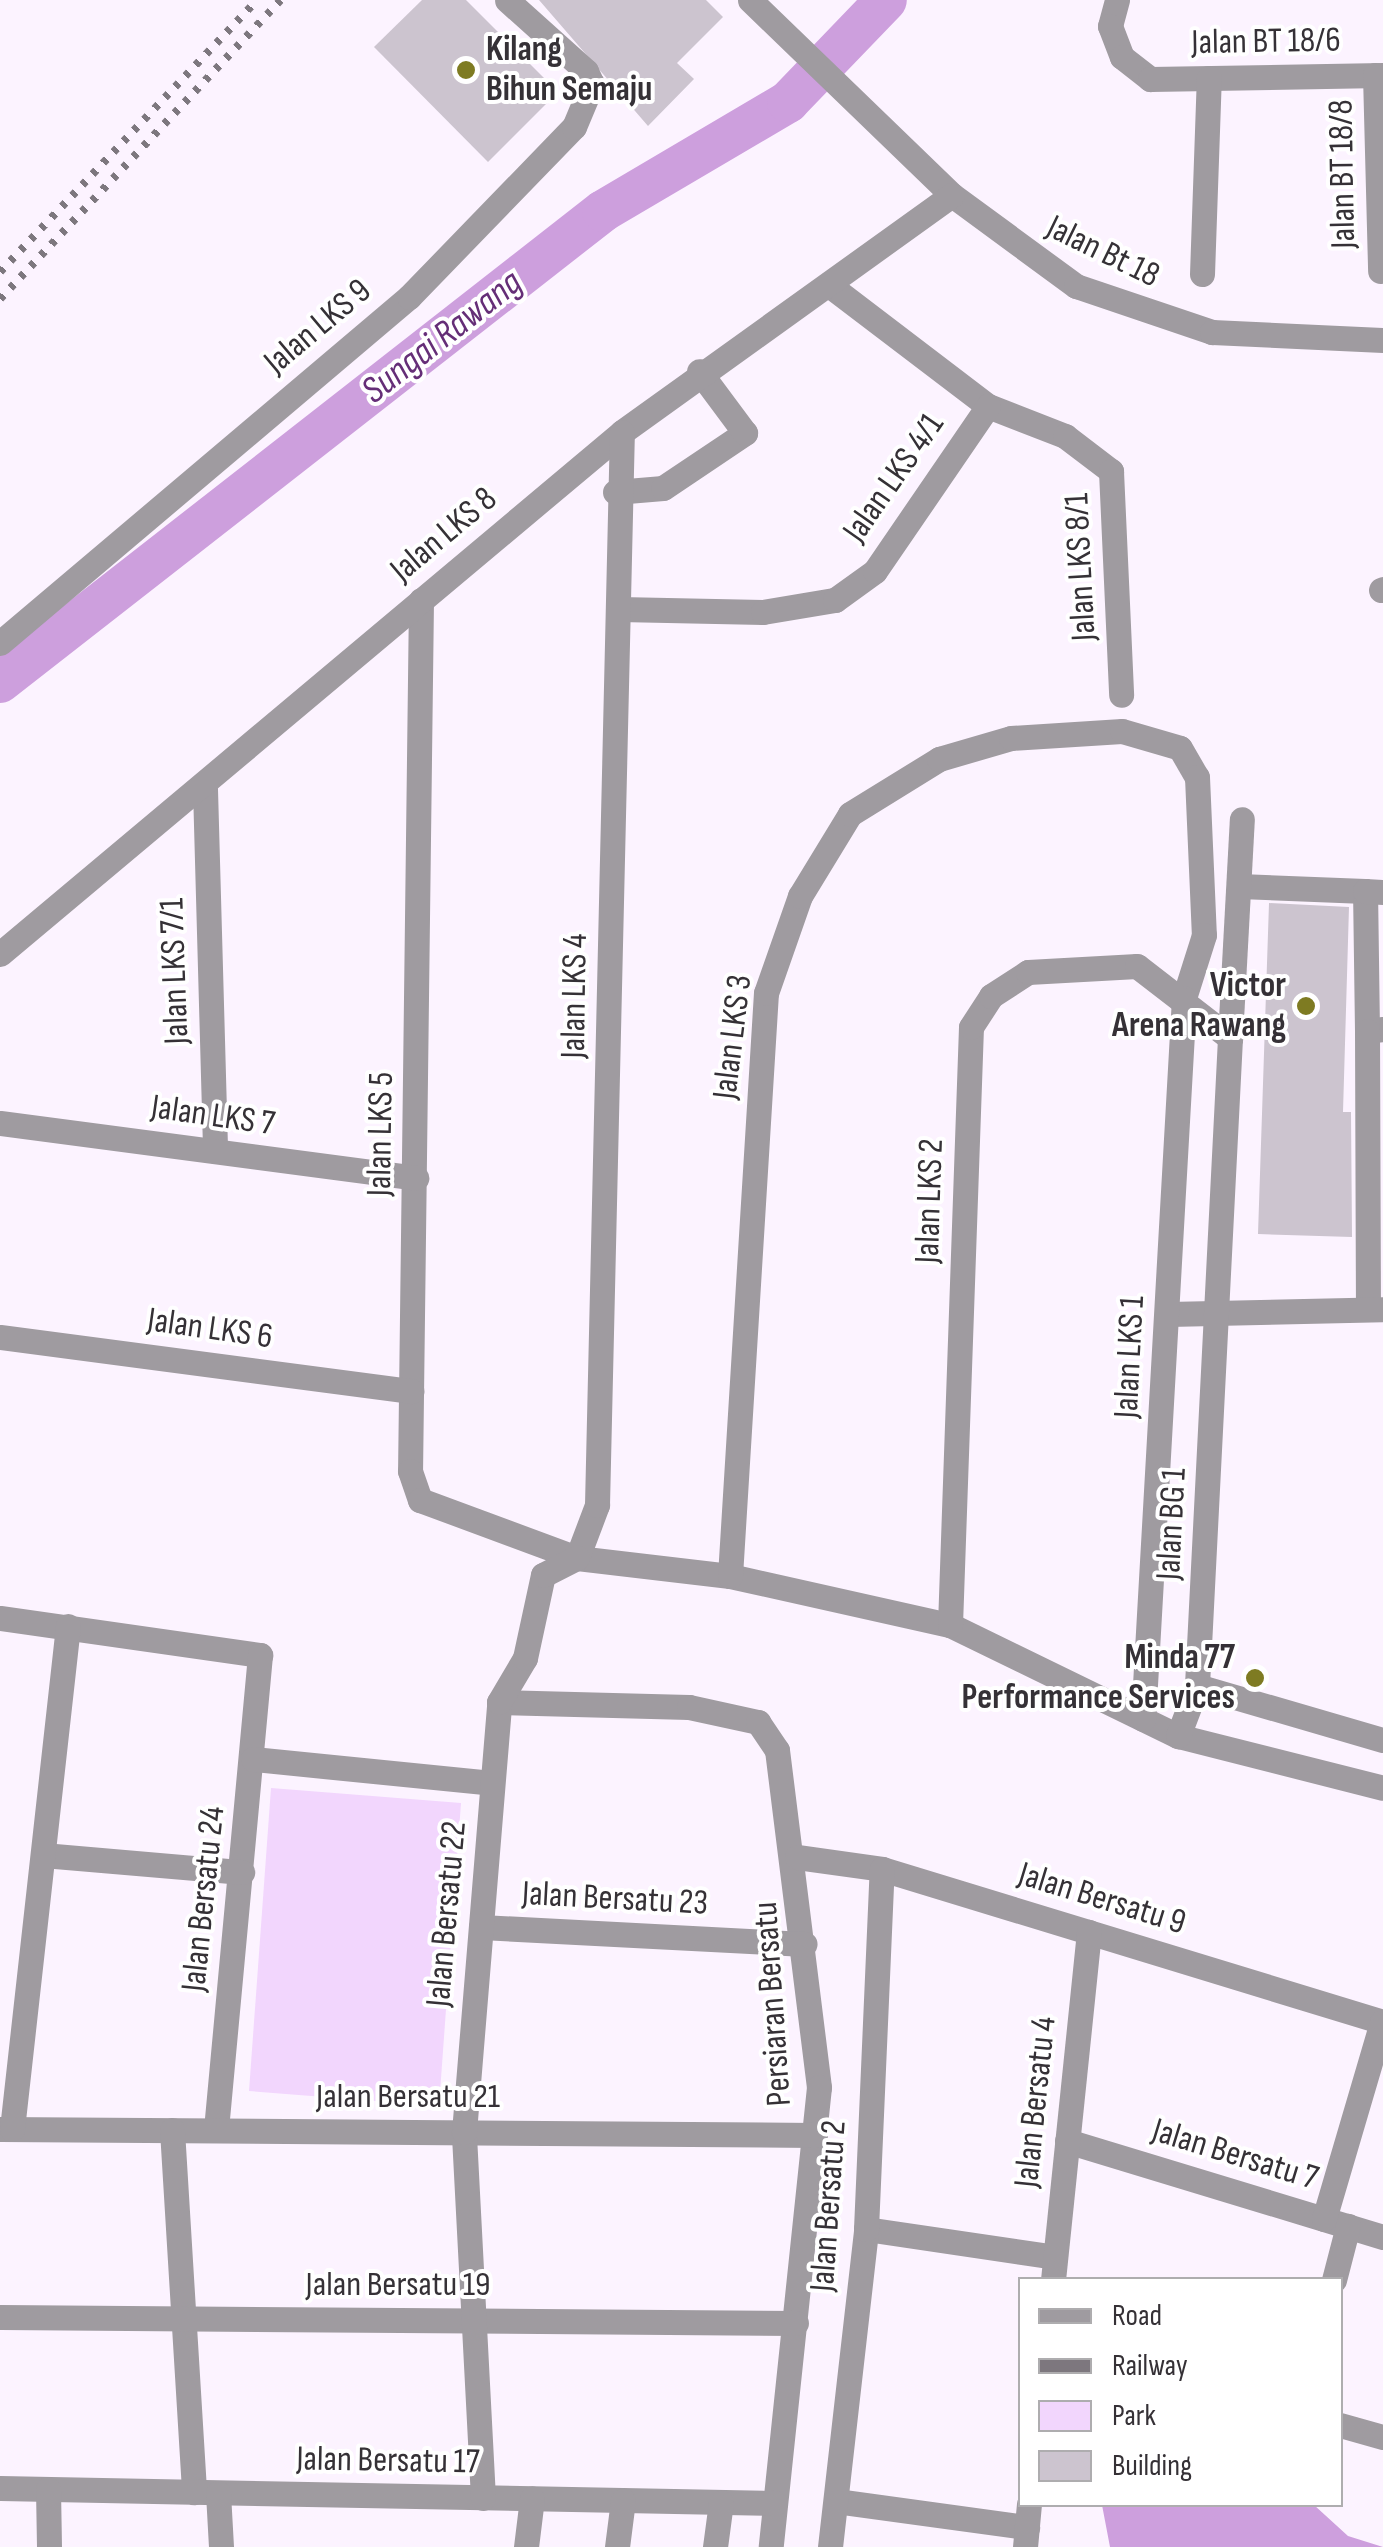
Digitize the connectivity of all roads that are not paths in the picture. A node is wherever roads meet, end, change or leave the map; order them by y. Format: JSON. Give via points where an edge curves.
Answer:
{"nodes":[{"id":1,"x":507,"y":0,"type":"edge"},
{"id":2,"x":750,"y":0,"type":"edge"},
{"id":3,"x":1117,"y":0,"type":"edge"},
{"id":4,"x":1379,"y":75,"type":"edge"},
{"id":5,"x":1210,"y":78,"type":"junction"},
{"id":6,"x":952,"y":195,"type":"junction"},
{"id":7,"x":1380,"y":271,"type":"dead end"},
{"id":8,"x":1202,"y":274,"type":"dead end"},
{"id":9,"x":833,"y":288,"type":"junction"},
{"id":10,"x":1383,"y":340,"type":"edge"},
{"id":11,"x":699,"y":371,"type":"junction"},
{"id":12,"x":988,"y":406,"type":"junction"},
{"id":13,"x":622,"y":432,"type":"junction"},
{"id":14,"x":615,"y":492,"type":"junction"},
{"id":15,"x":420,"y":600,"type":"junction"},
{"id":16,"x":619,"y":609,"type":"junction"},
{"id":17,"x":0,"y":644,"type":"edge"},
{"id":18,"x":1121,"y":695,"type":"dead end"},
{"id":19,"x":204,"y":789,"type":"junction"},
{"id":20,"x":1242,"y":819,"type":"dead end"},
{"id":21,"x":1238,"y":886,"type":"junction"},
{"id":22,"x":1374,"y":892,"type":"edge"},
{"id":23,"x":0,"y":954,"type":"edge"},
{"id":24,"x":1184,"y":998,"type":"junction"},
{"id":25,"x":1375,"y":1030,"type":"edge"},
{"id":26,"x":1230,"y":1038,"type":"junction"},
{"id":27,"x":0,"y":1122,"type":"edge"},
{"id":28,"x":215,"y":1151,"type":"junction"},
{"id":29,"x":416,"y":1178,"type":"junction"},
{"id":30,"x":1376,"y":1309,"type":"edge"},
{"id":31,"x":1220,"y":1313,"type":"junction"},
{"id":32,"x":1168,"y":1314,"type":"junction"},
{"id":33,"x":0,"y":1337,"type":"edge"},
{"id":34,"x":411,"y":1391,"type":"junction"},
{"id":35,"x":577,"y":1558,"type":"junction"},
{"id":36,"x":730,"y":1576,"type":"junction"},
{"id":37,"x":0,"y":1618,"type":"edge"},
{"id":38,"x":950,"y":1625,"type":"junction"},
{"id":39,"x":68,"y":1626,"type":"junction"},
{"id":40,"x":1197,"y":1686,"type":"junction"},
{"id":41,"x":499,"y":1702,"type":"junction"},
{"id":42,"x":1143,"y":1718,"type":"junction"},
{"id":43,"x":1178,"y":1736,"type":"junction"},
{"id":44,"x":1383,"y":1740,"type":"edge"},
{"id":45,"x":253,"y":1759,"type":"junction"},
{"id":46,"x":492,"y":1783,"type":"junction"},
{"id":47,"x":1383,"y":1788,"type":"edge"},
{"id":48,"x":42,"y":1855,"type":"junction"},
{"id":49,"x":797,"y":1857,"type":"junction"},
{"id":50,"x":882,"y":1869,"type":"junction"},
{"id":51,"x":242,"y":1872,"type":"junction"},
{"id":52,"x":480,"y":1927,"type":"junction"},
{"id":53,"x":1089,"y":1932,"type":"junction"},
{"id":54,"x":806,"y":1944,"type":"junction"},
{"id":55,"x":1382,"y":2022,"type":"edge"},
{"id":56,"x":6,"y":2129,"type":"edge"},
{"id":57,"x":172,"y":2130,"type":"junction"},
{"id":58,"x":216,"y":2130,"type":"junction"},
{"id":59,"x":464,"y":2132,"type":"junction"},
{"id":60,"x":815,"y":2135,"type":"junction"},
{"id":61,"x":1067,"y":2141,"type":"junction"},
{"id":62,"x":1336,"y":2223,"type":"junction"},
{"id":63,"x":866,"y":2229,"type":"junction"},
{"id":64,"x":1383,"y":2236,"type":"edge"},
{"id":65,"x":1054,"y":2268,"type":"edge"},
{"id":66,"x":1334,"y":2277,"type":"edge"},
{"id":67,"x":0,"y":2317,"type":"edge"},
{"id":68,"x":181,"y":2318,"type":"junction"},
{"id":69,"x":474,"y":2321,"type":"junction"},
{"id":70,"x":796,"y":2322,"type":"junction"},
{"id":71,"x":1343,"y":2426,"type":"edge"},
{"id":72,"x":1383,"y":2437,"type":"edge"},
{"id":73,"x":0,"y":2488,"type":"edge"},
{"id":74,"x":48,"y":2490,"type":"junction"},
{"id":75,"x":206,"y":2492,"type":"junction"},
{"id":76,"x":483,"y":2498,"type":"junction"},
{"id":77,"x":532,"y":2498,"type":"junction"},
{"id":78,"x":623,"y":2500,"type":"junction"},
{"id":79,"x":836,"y":2501,"type":"junction"},
{"id":80,"x":721,"y":2502,"type":"junction"},
{"id":81,"x":776,"y":2503,"type":"junction"},
{"id":82,"x":1027,"y":2526,"type":"edge"},
{"id":83,"x":49,"y":2547,"type":"edge"},
{"id":84,"x":221,"y":2547,"type":"edge"},
{"id":85,"x":526,"y":2547,"type":"edge"},
{"id":86,"x":617,"y":2547,"type":"edge"},
{"id":87,"x":715,"y":2547,"type":"edge"},
{"id":88,"x":770,"y":2547,"type":"edge"},
{"id":89,"x":830,"y":2547,"type":"edge"}],
"edges":[{"from":1,"to":17,"type":"street","name":"Jalan LKS 9","via":[[586,71],[586,110],[410,297]]},
{"from":2,"to":6,"type":"street","name":"Jalan Bt 18"},
{"from":3,"to":5,"type":"street","name":"Jalan BT 18/6","via":[[1110,26],[1122,58],[1150,79]]},
{"from":4,"to":5,"type":"street","name":"Jalan BT 18/6"},
{"from":4,"to":7,"type":"street","name":"Jalan BT 18/8"},
{"from":5,"to":8,"type":"street"},
{"from":6,"to":9,"type":"street","name":"Jalan LKS 8"},
{"from":6,"to":10,"type":"street","name":"Jalan Bt 18","via":[[1076,286],[1146,314],[1212,332]]},
{"from":9,"to":11,"type":"street","name":"Jalan LKS 8"},
{"from":9,"to":12,"type":"street","name":"Jalan LKS 8/1"},
{"from":11,"to":13,"type":"street","name":"Jalan LKS 8"},
{"from":11,"to":14,"type":"street","via":[[745,434],[663,488]]},
{"from":12,"to":16,"type":"street","name":"Jalan LKS 4/1","via":[[874,570],[835,600],[762,612]]},
{"from":12,"to":18,"type":"street","name":"Jalan LKS 8/1","via":[[1065,436],[1111,471]]},
{"from":13,"to":14,"type":"street","name":"Jalan LKS 4"},
{"from":13,"to":15,"type":"street","name":"Jalan LKS 8"},
{"from":14,"to":16,"type":"street","name":"Jalan LKS 4"},
{"from":15,"to":19,"type":"street","name":"Jalan LKS 8"},
{"from":15,"to":29,"type":"street","name":"Jalan LKS 5"},
{"from":16,"to":35,"type":"street","name":"Jalan LKS 4","via":[[598,1505]]},
{"from":19,"to":23,"type":"street","name":"Jalan LKS 8"},
{"from":19,"to":28,"type":"street","name":"Jalan LKS 7/1"},
{"from":20,"to":21,"type":"street","name":"Jalan BG 1"},
{"from":21,"to":22,"type":"street"},
{"from":21,"to":26,"type":"street","name":"Jalan BG 1"},
{"from":22,"to":25,"type":"street"},
{"from":24,"to":26,"type":"street","name":"Jalan LKS 2"},
{"from":24,"to":32,"type":"street","name":"Jalan LKS 1"},
{"from":24,"to":36,"type":"street","name":"Jalan LKS 3","via":[[1204,936],[1197,777],[1180,748],[1122,731],[1012,738],[938,758],[850,814],[800,896],[766,992]]},
{"from":24,"to":38,"type":"street","name":"Jalan LKS 2","via":[[1138,966],[1028,972],[991,996],[971,1027]]},
{"from":25,"to":30,"type":"street"},
{"from":26,"to":31,"type":"street","name":"Jalan BG 1"},
{"from":27,"to":28,"type":"street","name":"Jalan LKS 7"},
{"from":28,"to":29,"type":"street","name":"Jalan LKS 7"},
{"from":29,"to":34,"type":"street","name":"Jalan LKS 5"},
{"from":30,"to":31,"type":"street"},
{"from":31,"to":32,"type":"street"},
{"from":31,"to":40,"type":"street","name":"Jalan BG 1"},
{"from":32,"to":42,"type":"street","name":"Jalan LKS 1"},
{"from":33,"to":34,"type":"street","name":"Jalan LKS 6"},
{"from":34,"to":35,"type":"street","name":"Jalan LKS 5","via":[[410,1471],[420,1500]]},
{"from":35,"to":36,"type":"street"},
{"from":35,"to":41,"type":"street","via":[[543,1575],[525,1658]]},
{"from":36,"to":38,"type":"street"},
{"from":37,"to":39,"type":"street"},
{"from":38,"to":42,"type":"street"},
{"from":39,"to":45,"type":"street","name":"Jalan Bersatu 24","via":[[237,1645],[260,1655]]},
{"from":39,"to":48,"type":"street"},
{"from":40,"to":43,"type":"street","name":"Jalan BG 1"},
{"from":40,"to":44,"type":"street"},
{"from":41,"to":46,"type":"street","name":"Jalan Bersatu 22"},
{"from":41,"to":49,"type":"street","name":"Persiaran Bersatu","via":[[689,1707],[758,1722],[777,1750]]},
{"from":42,"to":43,"type":"street"},
{"from":43,"to":47,"type":"street"},
{"from":45,"to":46,"type":"street"},
{"from":45,"to":51,"type":"street","name":"Jalan Bersatu 24"},
{"from":46,"to":52,"type":"street","name":"Jalan Bersatu 22"},
{"from":48,"to":51,"type":"street"},
{"from":48,"to":56,"type":"street"},
{"from":49,"to":50,"type":"street","name":"Jalan Bersatu 9"},
{"from":49,"to":54,"type":"street","name":"Persiaran Bersatu"},
{"from":50,"to":53,"type":"street","name":"Jalan Bersatu 9"},
{"from":50,"to":63,"type":"street","name":"Jalan Bersatu 2"},
{"from":51,"to":58,"type":"street","name":"Jalan Bersatu 24"},
{"from":52,"to":54,"type":"street","name":"Jalan Bersatu 23"},
{"from":52,"to":59,"type":"street","name":"Jalan Bersatu 22"},
{"from":53,"to":55,"type":"street","name":"Jalan Bersatu 9"},
{"from":53,"to":61,"type":"street","name":"Jalan Bersatu 4"},
{"from":54,"to":60,"type":"street","name":"Persiaran Bersatu"},
{"from":55,"to":62,"type":"street"},
{"from":56,"to":57,"type":"street","name":"Jalan Bersatu 21"},
{"from":57,"to":58,"type":"street","name":"Jalan Bersatu 21"},
{"from":57,"to":68,"type":"street"},
{"from":58,"to":59,"type":"street","name":"Jalan Bersatu 21"},
{"from":59,"to":60,"type":"street","name":"Jalan Bersatu 21"},
{"from":59,"to":69,"type":"street","name":"Jalan Bersatu 22"},
{"from":60,"to":70,"type":"street","name":"Persiaran Bersatu"},
{"from":61,"to":62,"type":"street","name":"Jalan Bersatu 7"},
{"from":61,"to":65,"type":"street","name":"Jalan Bersatu 4"},
{"from":62,"to":64,"type":"street","name":"Jalan Bersatu 7"},
{"from":62,"to":66,"type":"street"},
{"from":63,"to":65,"type":"street"},
{"from":63,"to":79,"type":"street","name":"Jalan Bersatu 2"},
{"from":67,"to":68,"type":"street","name":"Jalan Bersatu 19"},
{"from":68,"to":69,"type":"street","name":"Jalan Bersatu 19"},
{"from":68,"to":75,"type":"street"},
{"from":69,"to":70,"type":"street","name":"Jalan Bersatu 19"},
{"from":69,"to":76,"type":"street","name":"Jalan Bersatu 22"},
{"from":70,"to":81,"type":"street","name":"Persiaran Bersatu"},
{"from":71,"to":72,"type":"street"},
{"from":73,"to":74,"type":"street","name":"Jalan Bersatu 17"},
{"from":74,"to":75,"type":"street","name":"Jalan Bersatu 17"},
{"from":74,"to":83,"type":"street"},
{"from":75,"to":76,"type":"street","name":"Jalan Bersatu 17"},
{"from":75,"to":84,"type":"street"},
{"from":76,"to":77,"type":"street","name":"Jalan Bersatu 17"},
{"from":77,"to":78,"type":"street","name":"Jalan Bersatu 17"},
{"from":77,"to":85,"type":"street"},
{"from":78,"to":80,"type":"street","name":"Jalan Bersatu 17"},
{"from":78,"to":86,"type":"street"},
{"from":79,"to":82,"type":"street"},
{"from":79,"to":89,"type":"street","name":"Jalan Bersatu 2"},
{"from":80,"to":81,"type":"street","name":"Jalan Bersatu 17"},
{"from":80,"to":87,"type":"street"},
{"from":81,"to":88,"type":"street","name":"Persiaran Bersatu"}]}
